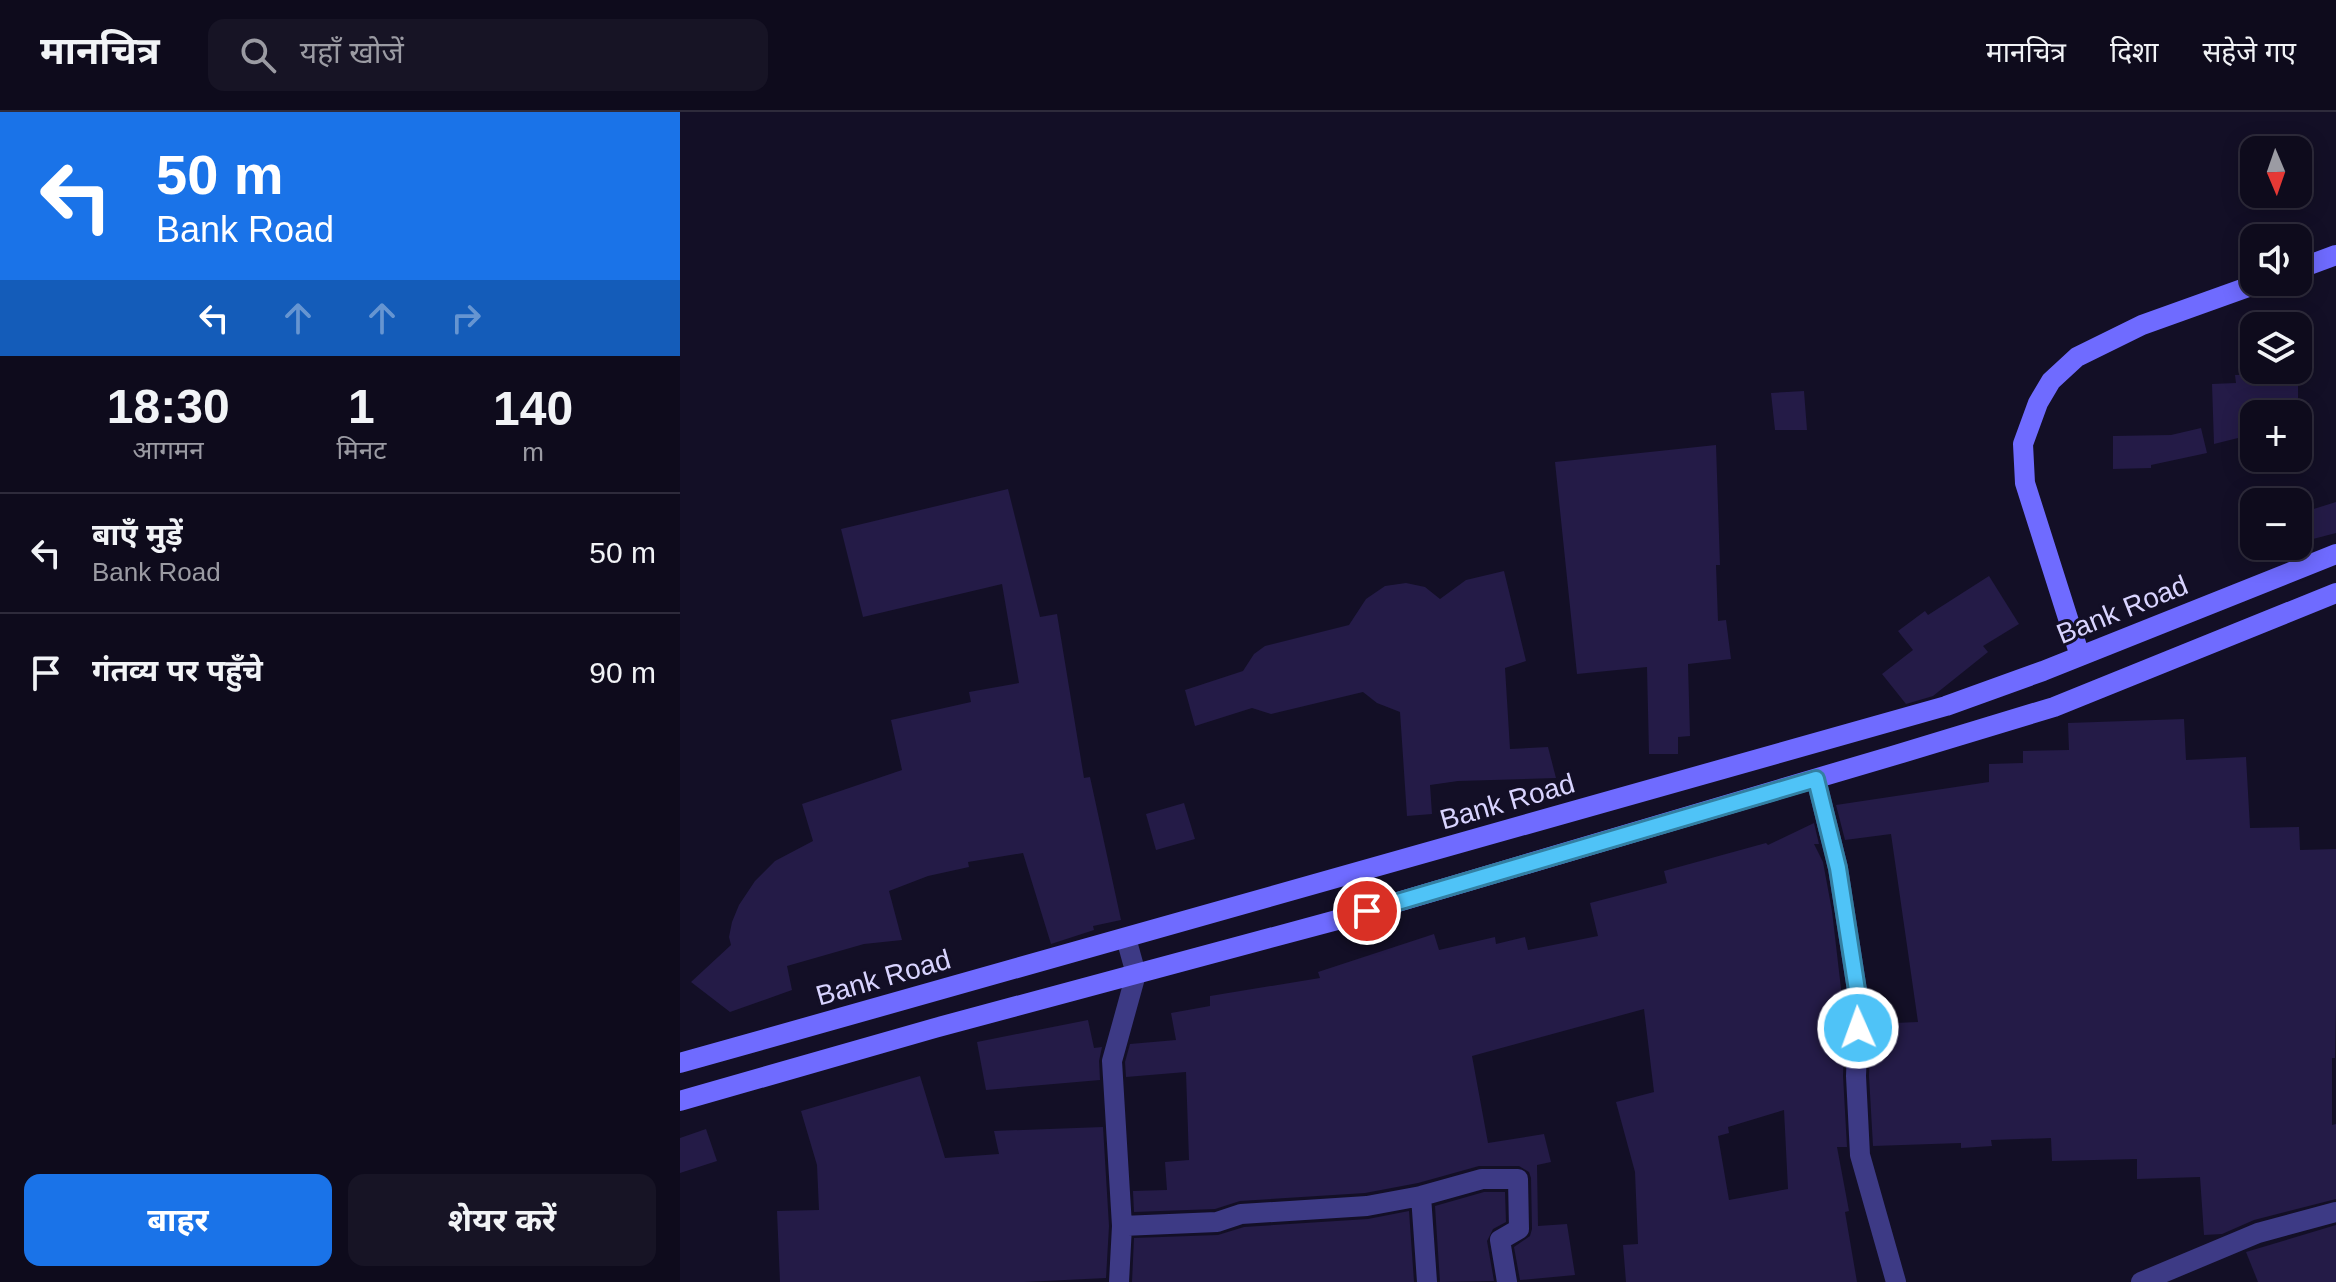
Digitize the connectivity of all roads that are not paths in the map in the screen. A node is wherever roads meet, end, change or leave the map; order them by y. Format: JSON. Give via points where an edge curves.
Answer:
{"nodes":[{"id":1,"x":2336,"y":255,"type":"edge"},
{"id":2,"x":2312,"y":264,"type":"edge"},
{"id":3,"x":2240,"y":290,"type":"edge"},
{"id":4,"x":2336,"y":554,"type":"edge"},
{"id":5,"x":2336,"y":593,"type":"edge"},
{"id":6,"x":2080,"y":656,"type":"junction"},
{"id":7,"x":1816,"y":779,"type":"junction"},
{"id":8,"x":1126,"y":938,"type":"junction"},
{"id":9,"x":1136,"y":974,"type":"junction"},
{"id":10,"x":680,"y":1063,"type":"edge"},
{"id":11,"x":680,"y":1101,"type":"edge"},
{"id":12,"x":1421,"y":1196,"type":"junction"},
{"id":13,"x":2336,"y":1212,"type":"edge"},
{"id":14,"x":1122,"y":1226,"type":"junction"},
{"id":15,"x":1119,"y":1282,"type":"edge"},
{"id":16,"x":1427,"y":1282,"type":"edge"},
{"id":17,"x":1507,"y":1282,"type":"edge"},
{"id":18,"x":1896,"y":1282,"type":"edge"},
{"id":19,"x":2141,"y":1282,"type":"edge"}],
"edges":[{"from":1,"to":2,"type":"main road"},
{"from":3,"to":6,"type":"main road","via":[[2142,325],[2077,357],[2051,381],[2038,403],[2023,444],[2025,483]]},
{"from":4,"to":6,"type":"main road","name":"Bank Road"},
{"from":5,"to":7,"type":"main road","via":[[2054,707]]},
{"from":6,"to":8,"type":"main road","name":"Bank Road","via":[[1946,706]]},
{"from":7,"to":9,"type":"main road"},
{"from":7,"to":18,"type":"street","via":[[1838,868],[1859,1003],[1860,1155]]},
{"from":8,"to":9,"type":"street"},
{"from":8,"to":10,"type":"main road","name":"Bank Road"},
{"from":9,"to":11,"type":"main road"},
{"from":9,"to":14,"type":"street","via":[[1112,1061]]},
{"from":12,"to":14,"type":"street","via":[[1367,1206],[1241,1214],[1217,1222]]},
{"from":12,"to":16,"type":"street"},
{"from":12,"to":17,"type":"street","via":[[1482,1179],[1518,1179],[1519,1229],[1500,1240]]},
{"from":13,"to":19,"type":"street","via":[[2258,1233]]},
{"from":14,"to":15,"type":"street"}]}
